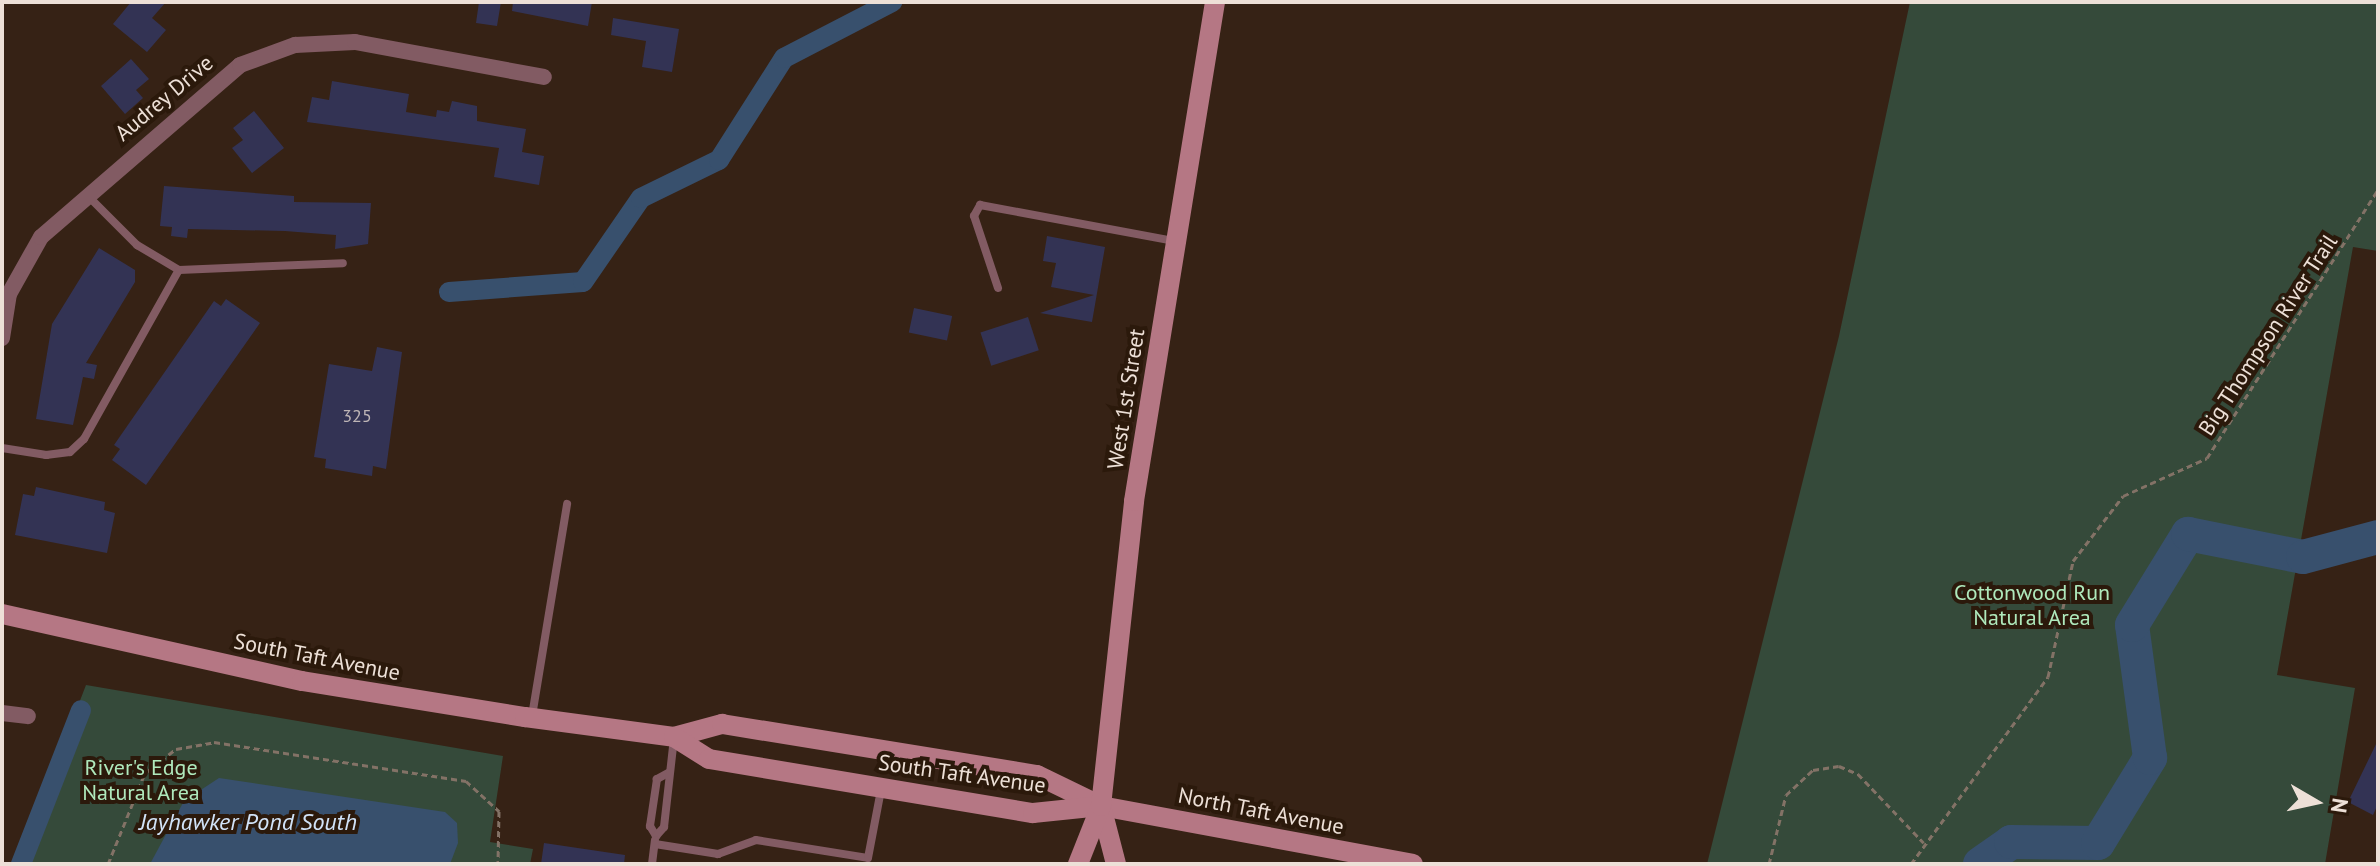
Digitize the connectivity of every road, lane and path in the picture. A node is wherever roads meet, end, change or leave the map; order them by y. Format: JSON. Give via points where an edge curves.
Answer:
{"nodes":[{"id":1,"x":1215,"y":2,"type":"edge"},
{"id":2,"x":544,"y":77,"type":"dead end"},
{"id":3,"x":2378,"y":190,"type":"edge"},
{"id":4,"x":86,"y":195,"type":"junction"},
{"id":5,"x":1176,"y":241,"type":"junction"},
{"id":6,"x":343,"y":263,"type":"dead end"},
{"id":7,"x":179,"y":270,"type":"junction"},
{"id":8,"x":998,"y":288,"type":"dead end"},
{"id":9,"x":2,"y":338,"type":"edge"},
{"id":10,"x":2,"y":448,"type":"edge"},
{"id":11,"x":567,"y":504,"type":"dead end"},
{"id":12,"x":2,"y":614,"type":"edge"},
{"id":13,"x":2,"y":713,"type":"edge"},
{"id":14,"x":28,"y":716,"type":"dead end"},
{"id":15,"x":532,"y":717,"type":"junction"},
{"id":16,"x":674,"y":737,"type":"junction"},
{"id":17,"x":668,"y":773,"type":"junction"},
{"id":18,"x":882,"y":788,"type":"junction"},
{"id":19,"x":1101,"y":806,"type":"junction"},
{"id":20,"x":655,"y":840,"type":"junction"},
{"id":21,"x":1924,"y":843,"type":"junction"},
{"id":22,"x":867,"y":861,"type":"edge"},
{"id":23,"x":108,"y":864,"type":"edge"},
{"id":24,"x":498,"y":864,"type":"edge"},
{"id":25,"x":652,"y":864,"type":"edge"},
{"id":26,"x":1078,"y":864,"type":"edge"},
{"id":27,"x":1116,"y":864,"type":"edge"},
{"id":28,"x":1413,"y":864,"type":"edge"},
{"id":29,"x":1769,"y":864,"type":"edge"},
{"id":30,"x":1911,"y":864,"type":"edge"}],
"edges":[{"from":1,"to":5,"type":"main road","name":"West 1st Street"},
{"from":2,"to":4,"type":"street","name":"Audrey Drive","via":[[355,42],[295,45],[223,75]]},
{"from":3,"to":21,"type":"path","name":"Big Thompson River Trail","via":[[2207,458],[2123,496],[2073,561],[2048,677]]},
{"from":4,"to":7,"type":"lane","via":[[137,245]]},
{"from":4,"to":9,"type":"street","name":"Audrey Drive","via":[[41,237],[18,274]]},
{"from":5,"to":8,"type":"lane","via":[[980,205],[974,216]]},
{"from":5,"to":19,"type":"main road","name":"West 1st Street","via":[[1134,501]]},
{"from":6,"to":7,"type":"lane"},
{"from":7,"to":10,"type":"lane","via":[[84,439],[70,452],[46,455]]},
{"from":11,"to":15,"type":"lane"},
{"from":12,"to":15,"type":"main road","name":"South Taft Avenue","via":[[302,681]]},
{"from":13,"to":14,"type":"street"},
{"from":15,"to":16,"type":"main road","name":"South Taft Avenue"},
{"from":16,"to":17,"type":"lane"},
{"from":16,"to":18,"type":"main road","name":"South Taft Avenue","via":[[709,759]]},
{"from":16,"to":19,"type":"main road","name":"South Taft Avenue","via":[[722,724],[753,729],[1037,775]]},
{"from":17,"to":20,"type":"lane","via":[[664,827]]},
{"from":17,"to":20,"type":"lane","via":[[657,779],[650,826]]},
{"from":18,"to":19,"type":"main road","name":"South Taft Avenue","via":[[1033,813]]},
{"from":18,"to":22,"type":"lane"},
{"from":19,"to":26,"type":"main road","name":"West 1st Street"},
{"from":19,"to":27,"type":"main road","name":"West 1st Street"},
{"from":19,"to":28,"type":"main road","name":"North Taft Avenue"},
{"from":20,"to":22,"type":"lane","via":[[718,854],[756,840]]},
{"from":20,"to":25,"type":"lane"},
{"from":21,"to":29,"type":"path","via":[[1858,774],[1839,766],[1813,770],[1786,795]]},
{"from":21,"to":30,"type":"path","name":"Big Thompson River Trail"},
{"from":23,"to":24,"type":"path","via":[[145,773],[176,749],[214,742],[466,781],[499,811]]}]}
